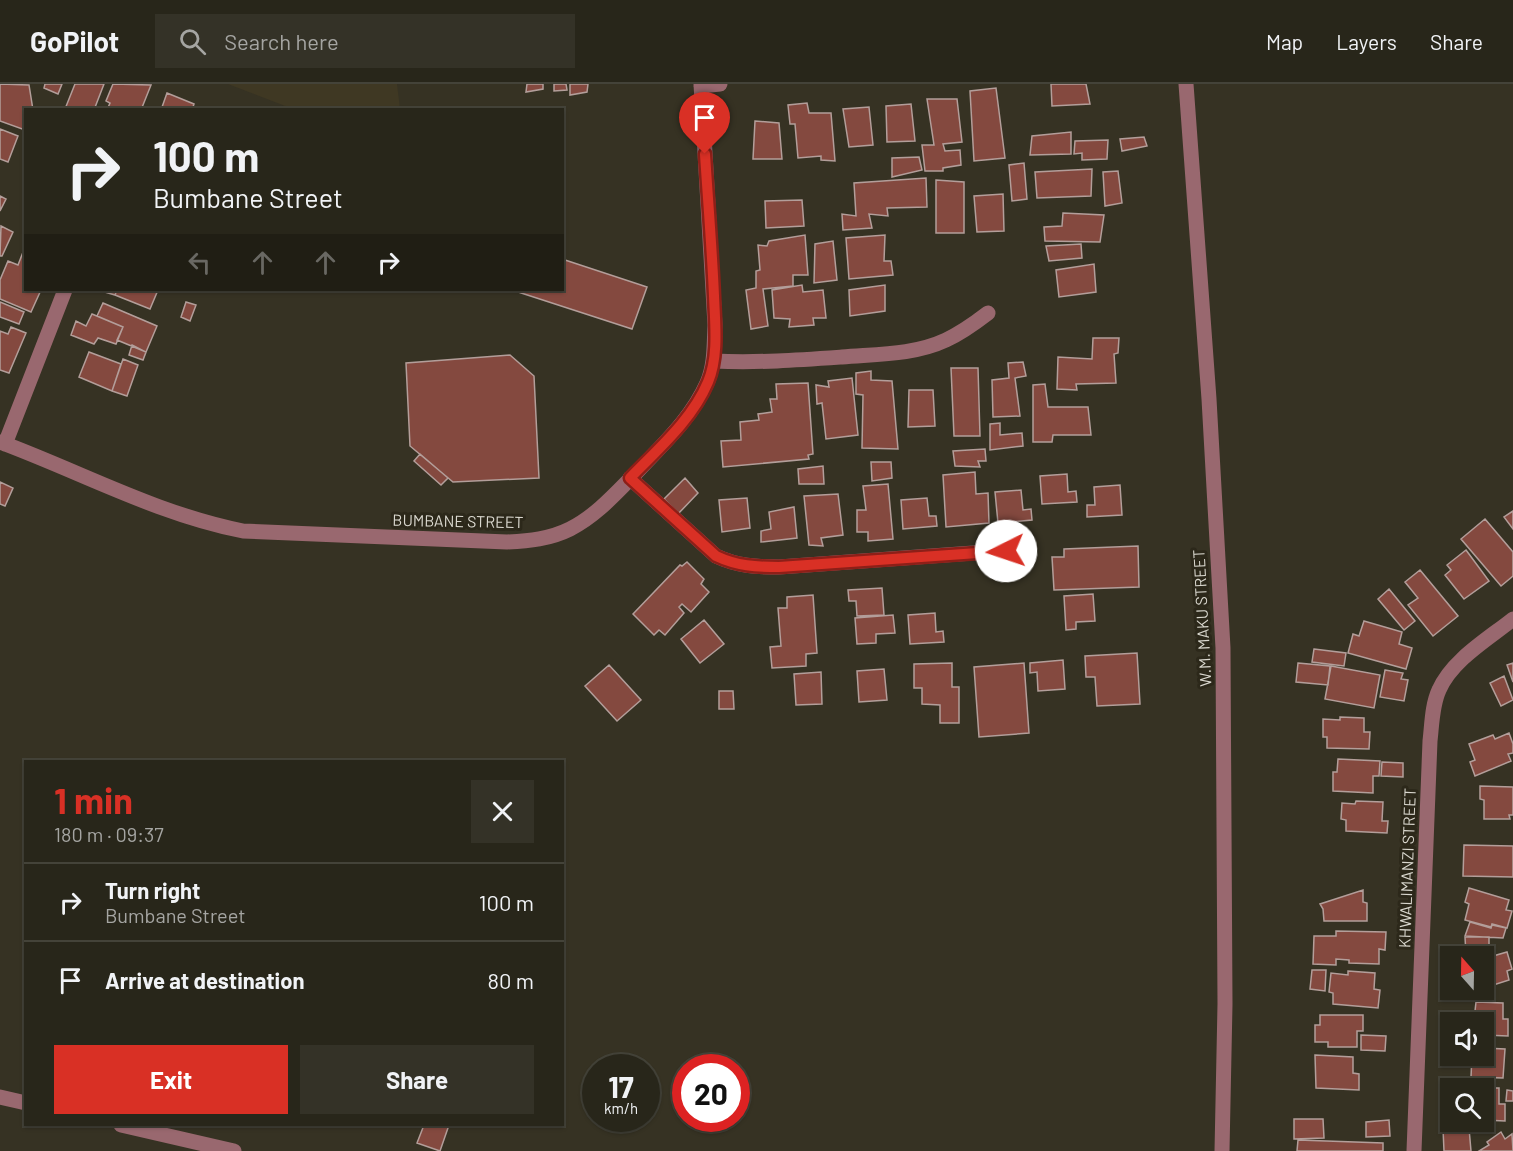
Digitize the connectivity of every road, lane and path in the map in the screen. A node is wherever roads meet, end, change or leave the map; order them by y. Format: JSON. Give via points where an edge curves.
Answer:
{"nodes":[{"id":1,"x":720,"y":84,"type":"edge"},
{"id":2,"x":1186,"y":84,"type":"edge"},
{"id":3,"x":701,"y":85,"type":"edge"},
{"id":4,"x":65,"y":291,"type":"edge"},
{"id":5,"x":988,"y":313,"type":"dead end"},
{"id":6,"x":714,"y":361,"type":"junction"},
{"id":7,"x":3,"y":443,"type":"edge"},
{"id":8,"x":630,"y":478,"type":"junction"},
{"id":9,"x":1029,"y":549,"type":"dead end"},
{"id":10,"x":1513,"y":619,"type":"edge"},
{"id":11,"x":0,"y":1097,"type":"edge"},
{"id":12,"x":24,"y":1103,"type":"edge"},
{"id":13,"x":125,"y":1126,"type":"edge"},
{"id":14,"x":180,"y":1145,"type":"edge"},
{"id":15,"x":234,"y":1151,"type":"edge"},
{"id":16,"x":1222,"y":1151,"type":"edge"},
{"id":17,"x":1414,"y":1151,"type":"edge"}],
"edges":[{"from":1,"to":3,"type":"street"},
{"from":2,"to":16,"type":"street","name":"W.M. MAKU STREET","via":[[1223,648]]},
{"from":3,"to":6,"type":"street","name":"BUMBANE STREET"},
{"from":4,"to":7,"type":"street"},
{"from":5,"to":6,"type":"street","via":[[945,340],[898,353],[769,362]]},
{"from":6,"to":8,"type":"street","name":"BUMBANE STREET","via":[[696,405],[674,434]]},
{"from":7,"to":8,"type":"street","name":"BUMBANE STREET","via":[[168,512],[208,524],[281,533],[533,541],[569,530],[591,516]]},
{"from":8,"to":9,"type":"street","via":[[716,556],[748,567]]},
{"from":10,"to":17,"type":"street","name":"KHWALIMANZI STREET","via":[[1452,670],[1439,690],[1433,713]]},
{"from":11,"to":12,"type":"street"},
{"from":13,"to":14,"type":"street"},
{"from":14,"to":15,"type":"street"}]}
